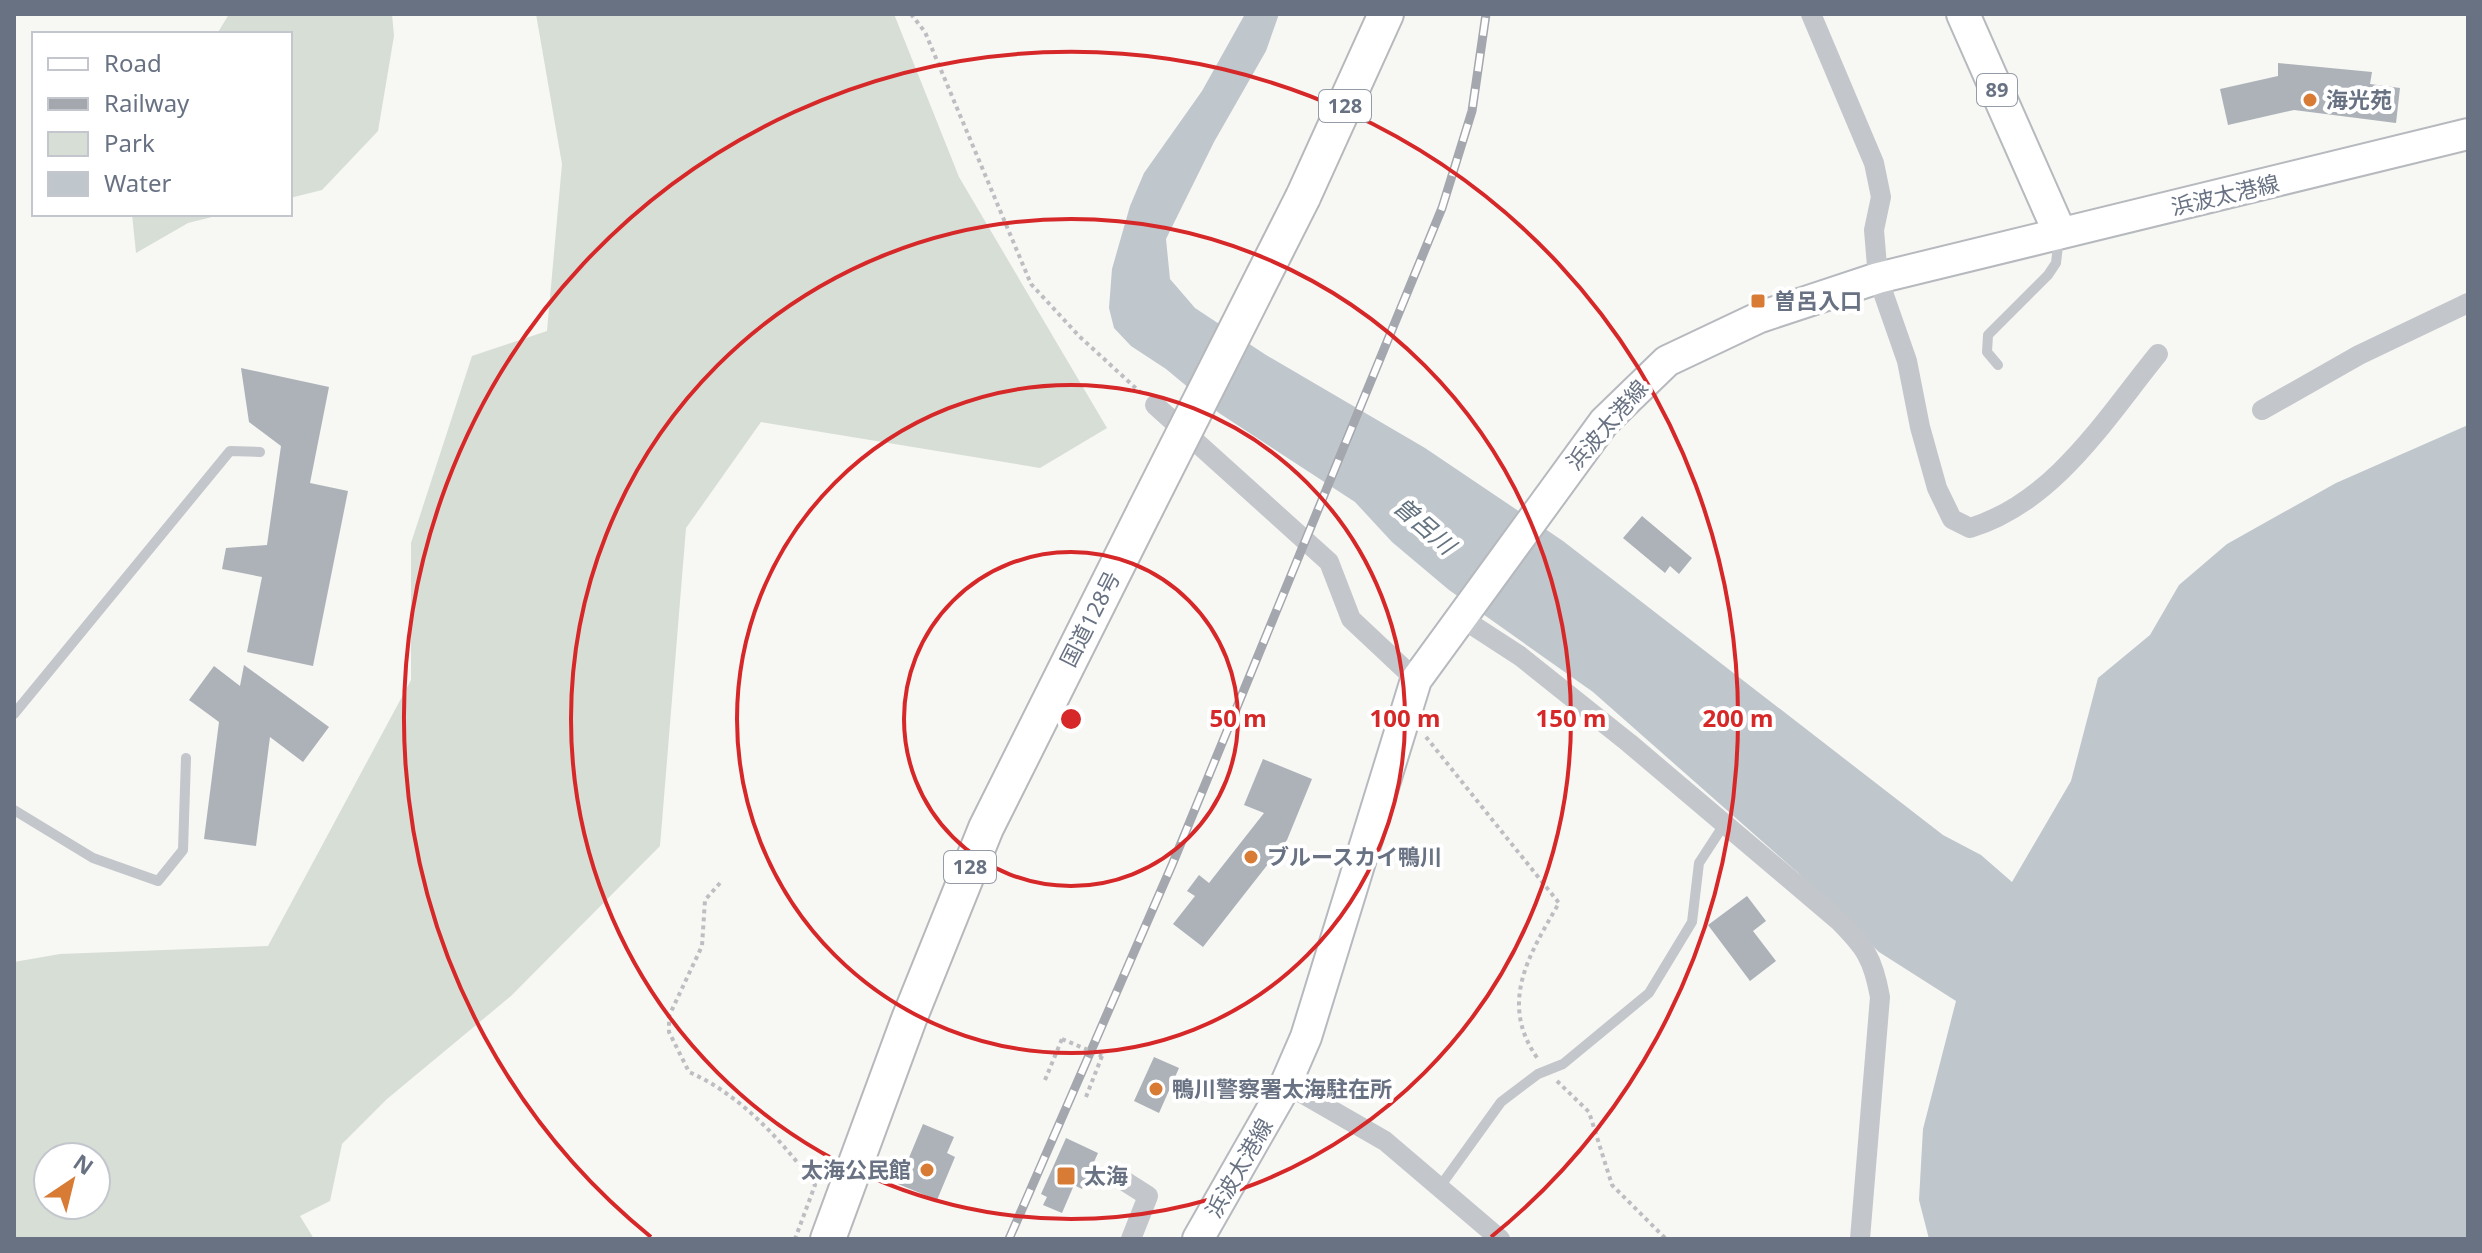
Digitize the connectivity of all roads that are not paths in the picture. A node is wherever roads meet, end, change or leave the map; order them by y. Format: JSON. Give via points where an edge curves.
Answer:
{"nodes":[{"id":1,"x":1386,"y":14,"type":"edge"},
{"id":2,"x":1811,"y":14,"type":"edge"},
{"id":3,"x":1963,"y":14,"type":"edge"},
{"id":4,"x":2468,"y":134,"type":"edge"},
{"id":5,"x":2059,"y":231,"type":"junction"},
{"id":6,"x":1878,"y":278,"type":"junction"},
{"id":7,"x":2468,"y":303,"type":"edge"},
{"id":8,"x":2158,"y":354,"type":"dead end"},
{"id":9,"x":1998,"y":365,"type":"dead end"},
{"id":10,"x":1155,"y":405,"type":"road end"},
{"id":11,"x":2262,"y":410,"type":"dead end"},
{"id":12,"x":260,"y":452,"type":"dead end"},
{"id":13,"x":1464,"y":612,"type":"junction"},
{"id":14,"x":1416,"y":680,"type":"junction"},
{"id":15,"x":14,"y":714,"type":"edge"},
{"id":16,"x":186,"y":758,"type":"dead end"},
{"id":17,"x":14,"y":810,"type":"edge"},
{"id":18,"x":1725,"y":823,"type":"junction"},
{"id":19,"x":1286,"y":1084,"type":"junction"},
{"id":20,"x":1126,"y":1182,"type":"dead end"},
{"id":21,"x":1439,"y":1188,"type":"junction"},
{"id":22,"x":828,"y":1239,"type":"edge"},
{"id":23,"x":1131,"y":1239,"type":"edge"},
{"id":24,"x":1198,"y":1239,"type":"edge"},
{"id":25,"x":1500,"y":1239,"type":"edge"},
{"id":26,"x":1860,"y":1239,"type":"edge"}],
"edges":[{"from":1,"to":22,"type":"highway","name":"国道128号","number":"128","bridge":true,"via":[[1303,197],[986,828]]},
{"from":2,"to":6,"type":"street","via":[[1879,181],[1874,230]]},
{"from":3,"to":5,"type":"main road","number":"89"},
{"from":4,"to":5,"type":"main road","name":"浜波太港線"},
{"from":5,"to":6,"type":"main road","name":"浜波太港線"},
{"from":5,"to":9,"type":"lane","via":[[2056,263],[2048,275],[1988,335],[1987,352]]},
{"from":6,"to":8,"type":"street","via":[[1907,361],[1937,488],[1952,519],[1970,528],[1994,521],[2061,475]]},
{"from":6,"to":13,"type":"main road","name":"浜波太港線","via":[[1760,317],[1667,361],[1604,422]]},
{"from":7,"to":11,"type":"street","via":[[2359,355]]},
{"from":10,"to":14,"type":"street","via":[[1329,562],[1351,619]]},
{"from":12,"to":15,"type":"lane","via":[[230,451]]},
{"from":13,"to":14,"type":"main road","name":"浜波太港線"},
{"from":13,"to":18,"type":"street"},
{"from":14,"to":19,"type":"main road","name":"浜波太港線","via":[[1322,988]]},
{"from":16,"to":17,"type":"lane","via":[[183,850],[158,881],[93,858]]},
{"from":18,"to":21,"type":"lane","via":[[1699,863],[1692,922],[1649,993],[1563,1064],[1501,1102]]},
{"from":18,"to":26,"type":"street","via":[[1838,920],[1874,964],[1880,997]]},
{"from":19,"to":21,"type":"street","via":[[1385,1141]]},
{"from":19,"to":24,"type":"main road","name":"浜波太港線"},
{"from":20,"to":23,"type":"street","via":[[1148,1196]]},
{"from":21,"to":25,"type":"street"}]}
